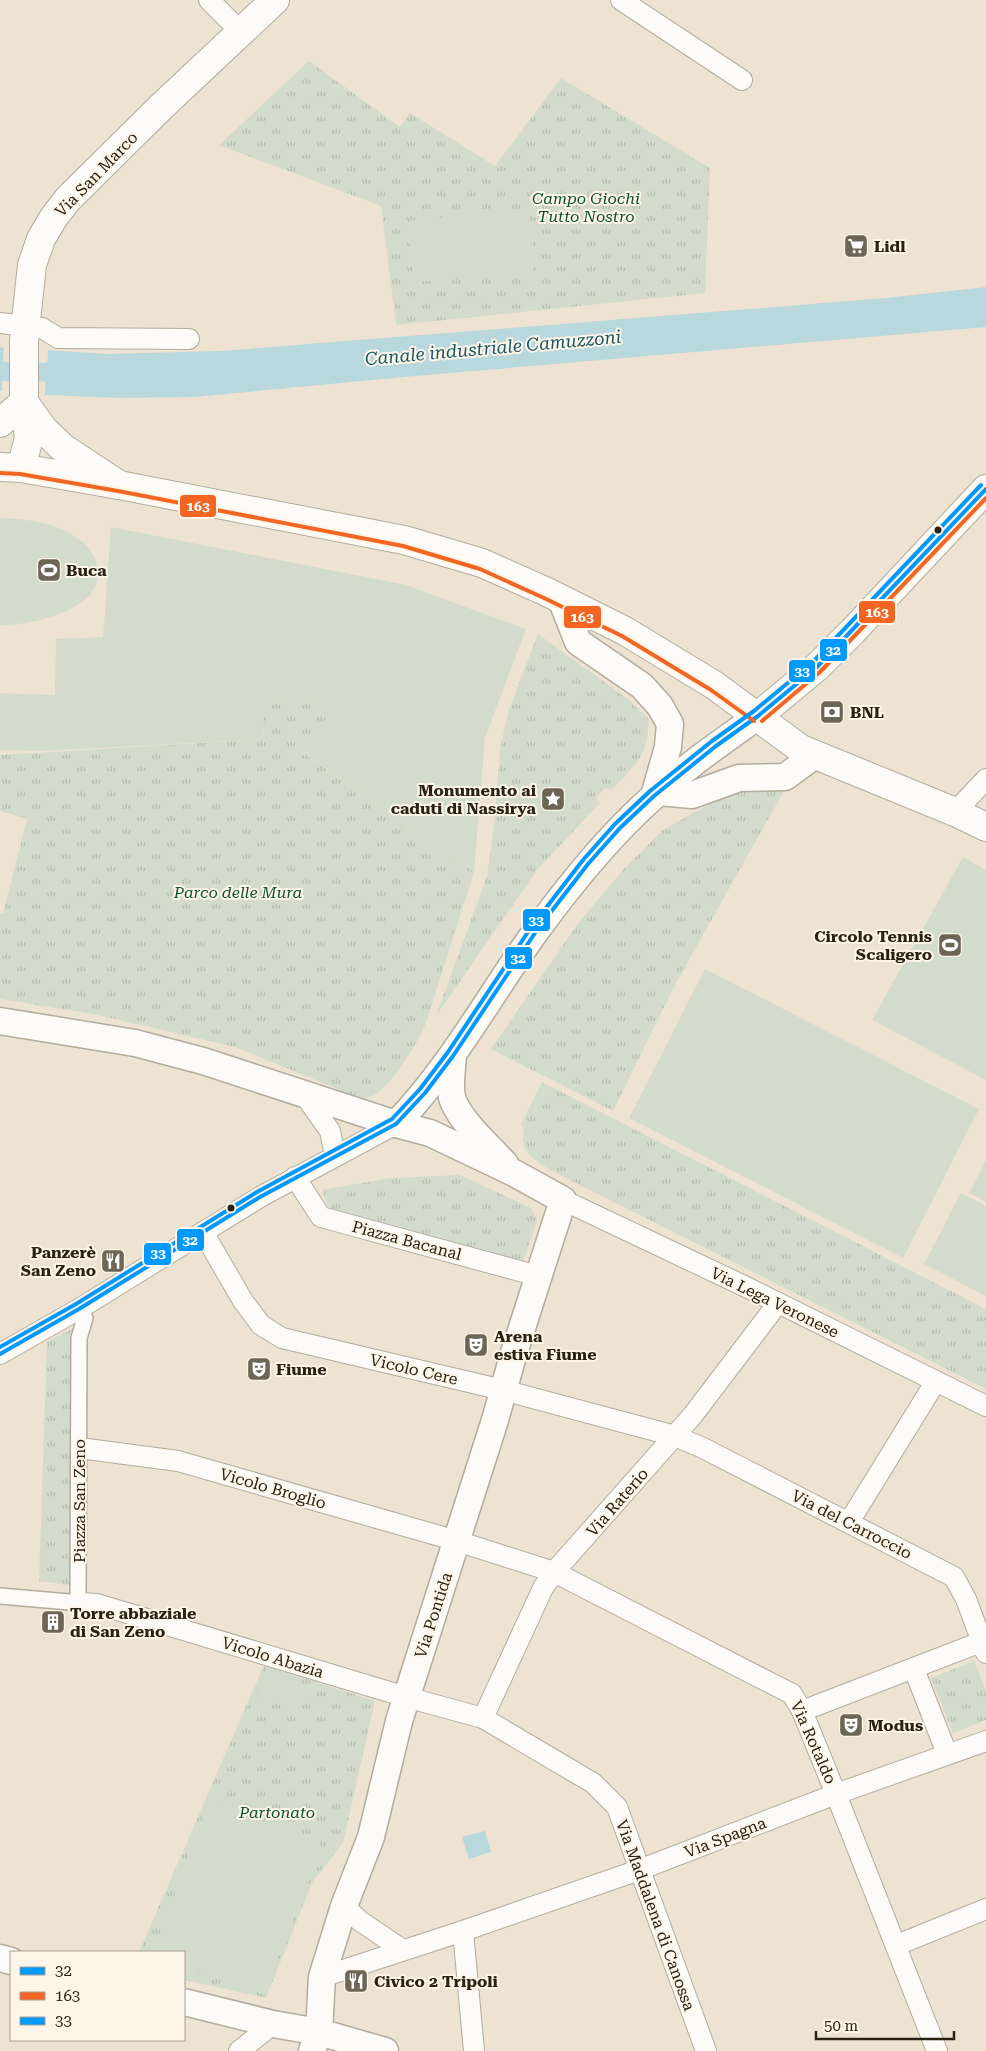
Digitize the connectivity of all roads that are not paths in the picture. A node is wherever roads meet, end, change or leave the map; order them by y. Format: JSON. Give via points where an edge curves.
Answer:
{"nodes":[{"id":1,"x":210,"y":0,"type":"edge"},
{"id":2,"x":621,"y":0,"type":"edge"},
{"id":3,"x":263,"y":4,"type":"edge"},
{"id":4,"x":241,"y":32,"type":"junction"},
{"id":5,"x":742,"y":80,"type":"dead end"},
{"id":6,"x":17,"y":330,"type":"edge"},
{"id":7,"x":189,"y":339,"type":"dead end"},
{"id":8,"x":24,"y":400,"type":"junction"},
{"id":9,"x":0,"y":423,"type":"edge"},
{"id":10,"x":10,"y":467,"type":"edge"},
{"id":11,"x":119,"y":485,"type":"junction"},
{"id":12,"x":986,"y":489,"type":"edge"},
{"id":13,"x":560,"y":599,"type":"junction"},
{"id":14,"x":758,"y":716,"type":"junction"},
{"id":15,"x":814,"y":755,"type":"junction"},
{"id":16,"x":986,"y":779,"type":"edge"},
{"id":17,"x":656,"y":794,"type":"junction"},
{"id":18,"x":955,"y":812,"type":"junction"},
{"id":19,"x":986,"y":827,"type":"edge"},
{"id":20,"x":0,"y":1021,"type":"edge"},
{"id":21,"x":453,"y":1056,"type":"junction"},
{"id":22,"x":303,"y":1093,"type":"junction"},
{"id":23,"x":396,"y":1124,"type":"junction"},
{"id":24,"x":335,"y":1156,"type":"junction"},
{"id":25,"x":514,"y":1173,"type":"junction"},
{"id":26,"x":296,"y":1177,"type":"junction"},
{"id":27,"x":539,"y":1187,"type":"junction"},
{"id":28,"x":563,"y":1200,"type":"junction"},
{"id":29,"x":555,"y":1225,"type":"junction"},
{"id":30,"x":203,"y":1232,"type":"junction"},
{"id":31,"x":538,"y":1276,"type":"junction"},
{"id":32,"x":778,"y":1303,"type":"junction"},
{"id":33,"x":85,"y":1318,"type":"dead end"},
{"id":34,"x":0,"y":1354,"type":"edge"},
{"id":35,"x":936,"y":1381,"type":"junction"},
{"id":36,"x":504,"y":1390,"type":"junction"},
{"id":37,"x":986,"y":1406,"type":"edge"},
{"id":38,"x":675,"y":1436,"type":"junction"},
{"id":39,"x":87,"y":1449,"type":"dead end"},
{"id":40,"x":849,"y":1522,"type":"junction"},
{"id":41,"x":457,"y":1541,"type":"junction"},
{"id":42,"x":554,"y":1572,"type":"junction"},
{"id":43,"x":0,"y":1596,"type":"edge"},
{"id":44,"x":82,"y":1603,"type":"junction"},
{"id":45,"x":985,"y":1645,"type":"edge"},
{"id":46,"x":914,"y":1669,"type":"junction"},
{"id":47,"x":406,"y":1697,"type":"junction"},
{"id":48,"x":802,"y":1711,"type":"junction"},
{"id":49,"x":483,"y":1718,"type":"junction"},
{"id":50,"x":986,"y":1741,"type":"edge"},
{"id":51,"x":948,"y":1754,"type":"junction"},
{"id":52,"x":836,"y":1794,"type":"junction"},
{"id":53,"x":639,"y":1870,"type":"junction"},
{"id":54,"x":344,"y":1906,"type":"junction"},
{"id":55,"x":986,"y":1910,"type":"edge"},
{"id":56,"x":463,"y":1931,"type":"junction"},
{"id":57,"x":897,"y":1946,"type":"junction"},
{"id":58,"x":403,"y":1950,"type":"junction"},
{"id":59,"x":322,"y":1977,"type":"junction"},
{"id":60,"x":185,"y":2002,"type":"edge"},
{"id":61,"x":273,"y":2024,"type":"junction"},
{"id":62,"x":319,"y":2045,"type":"edge"},
{"id":63,"x":239,"y":2051,"type":"edge"},
{"id":64,"x":385,"y":2051,"type":"edge"},
{"id":65,"x":474,"y":2051,"type":"edge"},
{"id":66,"x":706,"y":2051,"type":"edge"},
{"id":67,"x":937,"y":2051,"type":"edge"}],
"edges":[{"from":1,"to":4,"type":"street"},
{"from":2,"to":5,"type":"street"},
{"from":3,"to":4,"type":"main road","name":"Via San Marco"},
{"from":4,"to":6,"type":"main road","name":"Via San Marco","via":[[87,180],[54,217],[41,239],[32,265]]},
{"from":6,"to":7,"type":"street","via":[[42,328],[58,338]]},
{"from":6,"to":8,"type":"main road","name":"Via San Marco"},
{"from":8,"to":9,"type":"main road"},
{"from":8,"to":10,"type":"main road","name":"Via San Marco","via":[[29,438]]},
{"from":8,"to":11,"type":"main road","via":[[44,430],[63,448]]},
{"from":10,"to":11,"type":"main road"},
{"from":11,"to":13,"type":"main road","via":[[404,540],[482,563]]},
{"from":12,"to":14,"type":"main road","via":[[817,667]]},
{"from":13,"to":14,"type":"main road","via":[[625,631],[714,684]]},
{"from":13,"to":17,"type":"street","via":[[578,642],[642,686],[660,706],[670,724],[668,747]]},
{"from":14,"to":15,"type":"main road","via":[[787,741]]},
{"from":14,"to":17,"type":"street"},
{"from":15,"to":17,"type":"street","via":[[785,777],[739,778],[692,796]]},
{"from":15,"to":18,"type":"main road"},
{"from":16,"to":18,"type":"street"},
{"from":17,"to":21,"type":"street","via":[[588,864],[537,930]]},
{"from":18,"to":19,"type":"main road"},
{"from":20,"to":22,"type":"street","via":[[135,1043]]},
{"from":21,"to":23,"type":"street"},
{"from":21,"to":25,"type":"street","via":[[453,1102],[465,1120]]},
{"from":22,"to":23,"type":"street"},
{"from":22,"to":24,"type":"street","via":[[330,1131]]},
{"from":23,"to":24,"type":"street"},
{"from":23,"to":25,"type":"street","via":[[430,1133]]},
{"from":24,"to":26,"type":"street"},
{"from":25,"to":27,"type":"street"},
{"from":26,"to":30,"type":"street"},
{"from":26,"to":31,"type":"street","name":"Piazza Bacanal","via":[[321,1217]]},
{"from":27,"to":28,"type":"street"},
{"from":27,"to":29,"type":"street"},
{"from":28,"to":29,"type":"street","name":"Via Pontida"},
{"from":28,"to":32,"type":"street","name":"Via Lega Veronese"},
{"from":29,"to":31,"type":"street","name":"Via Pontida"},
{"from":30,"to":34,"type":"street"},
{"from":30,"to":36,"type":"street","name":"Vicolo Cere","via":[[256,1320],[282,1338]]},
{"from":31,"to":36,"type":"street","name":"Via Pontida"},
{"from":32,"to":35,"type":"street","name":"Via Lega Veronese"},
{"from":32,"to":38,"type":"street","name":"Via Raterio"},
{"from":33,"to":44,"type":"street","name":"Piazza San Zeno","via":[[79,1338],[78,1598]]},
{"from":35,"to":37,"type":"street","name":"Via Lega Veronese"},
{"from":35,"to":40,"type":"street"},
{"from":36,"to":38,"type":"street","name":"Vicolo Cere"},
{"from":36,"to":41,"type":"street","name":"Via Pontida"},
{"from":38,"to":40,"type":"street","name":"Via del Carroccio"},
{"from":38,"to":42,"type":"street","name":"Via Raterio"},
{"from":39,"to":41,"type":"street","name":"Vicolo Broglio","via":[[178,1461]]},
{"from":40,"to":45,"type":"street","name":"Via del Carroccio","via":[[954,1577]]},
{"from":41,"to":42,"type":"street","name":"Via Rotaldo"},
{"from":41,"to":47,"type":"street","name":"Via Pontida"},
{"from":42,"to":48,"type":"street","name":"Via Rotaldo","via":[[792,1694]]},
{"from":42,"to":49,"type":"street","name":"Via Raterio","via":[[543,1588]]},
{"from":43,"to":44,"type":"street"},
{"from":44,"to":47,"type":"street","name":"Vicolo Abazia","via":[[97,1604]]},
{"from":45,"to":46,"type":"street"},
{"from":46,"to":48,"type":"street"},
{"from":46,"to":51,"type":"street"},
{"from":47,"to":49,"type":"street","name":"Via Maddalena di Canossa"},
{"from":47,"to":54,"type":"street","name":"Via Pontida","via":[[371,1837]]},
{"from":48,"to":52,"type":"street","name":"Via Rotaldo"},
{"from":49,"to":53,"type":"street","name":"Via Maddalena di Canossa","via":[[593,1783],[617,1807]]},
{"from":50,"to":51,"type":"street","name":"Via Spagna"},
{"from":51,"to":52,"type":"street","name":"Via Spagna"},
{"from":52,"to":53,"type":"street","name":"Via Spagna"},
{"from":52,"to":57,"type":"street","name":"Via Rotaldo"},
{"from":53,"to":56,"type":"street","name":"Via Spagna"},
{"from":53,"to":66,"type":"street","name":"Via Maddalena di Canossa"},
{"from":54,"to":58,"type":"street"},
{"from":54,"to":59,"type":"street","name":"Via Pontida"},
{"from":55,"to":57,"type":"street"},
{"from":56,"to":58,"type":"street","name":"Via Spagna"},
{"from":56,"to":65,"type":"street"},
{"from":57,"to":67,"type":"street","name":"Via Rotaldo"},
{"from":58,"to":59,"type":"street","name":"Via Spagna"},
{"from":59,"to":62,"type":"street","name":"Via Pontida"},
{"from":60,"to":61,"type":"street"},
{"from":61,"to":62,"type":"street"},
{"from":61,"to":63,"type":"street"},
{"from":62,"to":64,"type":"street"}]}
